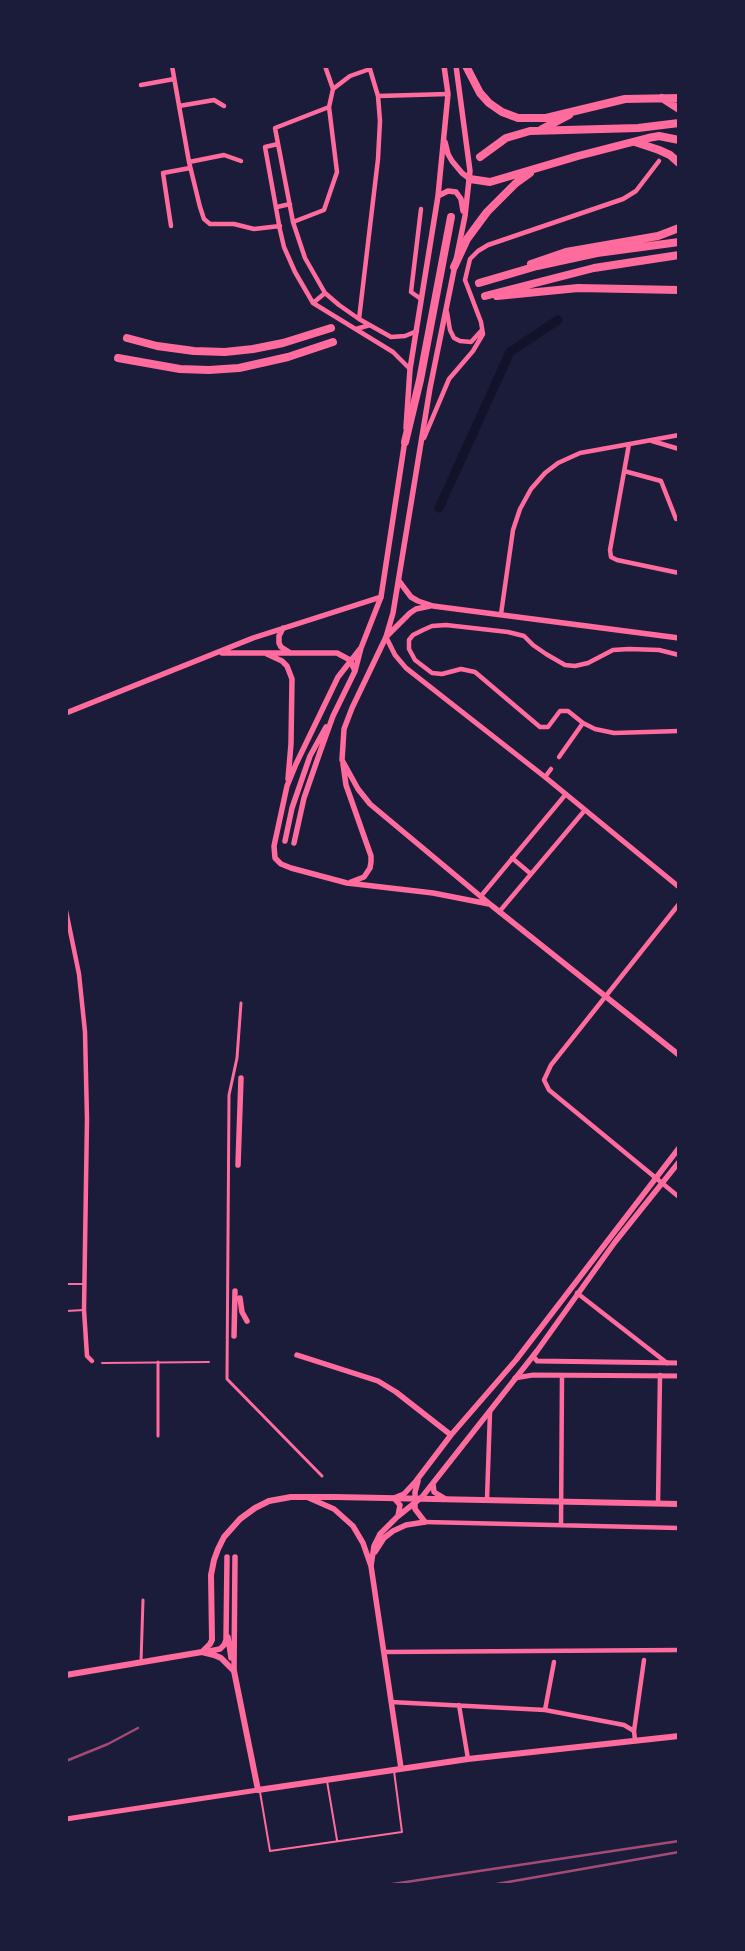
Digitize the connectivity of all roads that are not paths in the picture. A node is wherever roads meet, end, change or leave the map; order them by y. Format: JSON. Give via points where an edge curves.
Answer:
{"nodes":[{"id":1,"x":172,"y":66,"type":"edge"},
{"id":2,"x":325,"y":66,"type":"edge"},
{"id":3,"x":444,"y":66,"type":"edge"},
{"id":4,"x":456,"y":66,"type":"edge"},
{"id":5,"x":466,"y":66,"type":"edge"},
{"id":6,"x":370,"y":68,"type":"edge"},
{"id":7,"x":174,"y":79,"type":"junction"},
{"id":8,"x":141,"y":85,"type":"dead end"},
{"id":9,"x":333,"y":89,"type":"junction"},
{"id":10,"x":448,"y":94,"type":"junction"},
{"id":11,"x":378,"y":96,"type":"junction"},
{"id":12,"x":660,"y":97,"type":"junction"},
{"id":13,"x":679,"y":98,"type":"edge"},
{"id":14,"x":179,"y":106,"type":"junction"},
{"id":15,"x":224,"y":106,"type":"dead end"},
{"id":16,"x":329,"y":107,"type":"junction"},
{"id":17,"x":679,"y":109,"type":"edge"},
{"id":18,"x":575,"y":112,"type":"junction"},
{"id":19,"x":679,"y":123,"type":"edge"},
{"id":20,"x":538,"y":130,"type":"junction"},
{"id":21,"x":444,"y":135,"type":"junction"},
{"id":22,"x":679,"y":140,"type":"edge"},
{"id":23,"x":635,"y":142,"type":"junction"},
{"id":24,"x":278,"y":144,"type":"junction"},
{"id":25,"x":480,"y":157,"type":"dead end"},
{"id":26,"x":659,"y":160,"type":"dead end"},
{"id":27,"x":241,"y":161,"type":"dead end"},
{"id":28,"x":189,"y":162,"type":"junction"},
{"id":29,"x":679,"y":163,"type":"edge"},
{"id":30,"x":190,"y":168,"type":"junction"},
{"id":31,"x":537,"y":169,"type":"junction"},
{"id":32,"x":470,"y":179,"type":"junction"},
{"id":33,"x":438,"y":196,"type":"junction"},
{"id":34,"x":290,"y":204,"type":"junction"},
{"id":35,"x":277,"y":207,"type":"junction"},
{"id":36,"x":421,"y":209,"type":"dead end"},
{"id":37,"x":451,"y":217,"type":"dead end"},
{"id":38,"x":293,"y":222,"type":"junction"},
{"id":39,"x":170,"y":226,"type":"dead end"},
{"id":40,"x":280,"y":226,"type":"junction"},
{"id":41,"x":463,"y":226,"type":"junction"},
{"id":42,"x":679,"y":228,"type":"edge"},
{"id":43,"x":679,"y":242,"type":"edge"},
{"id":44,"x":679,"y":255,"type":"edge"},
{"id":45,"x":454,"y":267,"type":"junction"},
{"id":46,"x":504,"y":275,"type":"junction"},
{"id":47,"x":479,"y":283,"type":"dead end"},
{"id":48,"x":677,"y":290,"type":"edge"},
{"id":49,"x":325,"y":294,"type":"junction"},
{"id":50,"x":421,"y":299,"type":"junction"},
{"id":51,"x":446,"y":303,"type":"junction"},
{"id":52,"x":313,"y":304,"type":"junction"},
{"id":53,"x":359,"y":319,"type":"junction"},
{"id":54,"x":370,"y":325,"type":"junction"},
{"id":55,"x":332,"y":328,"type":"dead end"},
{"id":56,"x":356,"y":329,"type":"junction"},
{"id":57,"x":483,"y":329,"type":"junction"},
{"id":58,"x":417,"y":330,"type":"junction"},
{"id":59,"x":127,"y":338,"type":"dead end"},
{"id":60,"x":333,"y":342,"type":"dead end"},
{"id":61,"x":118,"y":358,"type":"dead end"},
{"id":62,"x":410,"y":369,"type":"junction"},
{"id":63,"x":679,"y":435,"type":"edge"},
{"id":64,"x":650,"y":440,"type":"junction"},
{"id":65,"x":405,"y":442,"type":"junction"},
{"id":66,"x":628,"y":444,"type":"junction"},
{"id":67,"x":420,"y":447,"type":"junction"},
{"id":68,"x":679,"y":449,"type":"edge"},
{"id":69,"x":624,"y":471,"type":"junction"},
{"id":70,"x":679,"y":519,"type":"edge"},
{"id":71,"x":679,"y":573,"type":"edge"},
{"id":72,"x":399,"y":581,"type":"junction"},
{"id":73,"x":381,"y":597,"type":"junction"},
{"id":74,"x":433,"y":606,"type":"junction"},
{"id":75,"x":501,"y":614,"type":"junction"},
{"id":76,"x":283,"y":628,"type":"junction"},
{"id":77,"x":386,"y":636,"type":"junction"},
{"id":78,"x":679,"y":638,"type":"edge"},
{"id":79,"x":361,"y":648,"type":"junction"},
{"id":80,"x":217,"y":653,"type":"junction"},
{"id":81,"x":265,"y":653,"type":"junction"},
{"id":82,"x":290,"y":653,"type":"junction"},
{"id":83,"x":679,"y":655,"type":"edge"},
{"id":84,"x":350,"y":660,"type":"junction"},
{"id":85,"x":355,"y":671,"type":"junction"},
{"id":86,"x":66,"y":713,"type":"edge"},
{"id":87,"x":333,"y":716,"type":"junction"},
{"id":88,"x":583,"y":723,"type":"junction"},
{"id":89,"x":679,"y":730,"type":"edge"},
{"id":90,"x":560,"y":757,"type":"dead end"},
{"id":91,"x":342,"y":760,"type":"junction"},
{"id":92,"x":551,"y":769,"type":"dead end"},
{"id":93,"x":545,"y":777,"type":"junction"},
{"id":94,"x":287,"y":786,"type":"junction"},
{"id":95,"x":566,"y":794,"type":"junction"},
{"id":96,"x":585,"y":810,"type":"junction"},
{"id":97,"x":284,"y":841,"type":"dead end"},
{"id":98,"x":294,"y":843,"type":"dead end"},
{"id":99,"x":512,"y":858,"type":"junction"},
{"id":100,"x":531,"y":874,"type":"junction"},
{"id":101,"x":347,"y":883,"type":"junction"},
{"id":102,"x":679,"y":887,"type":"edge"},
{"id":103,"x":481,"y":896,"type":"junction"},
{"id":104,"x":679,"y":904,"type":"edge"},
{"id":105,"x":491,"y":905,"type":"junction"},
{"id":106,"x":66,"y":911,"type":"edge"},
{"id":107,"x":499,"y":912,"type":"junction"},
{"id":108,"x":606,"y":997,"type":"junction"},
{"id":109,"x":241,"y":1003,"type":"dead end"},
{"id":110,"x":679,"y":1055,"type":"edge"},
{"id":111,"x":241,"y":1078,"type":"dead end"},
{"id":112,"x":679,"y":1148,"type":"edge"},
{"id":113,"x":679,"y":1162,"type":"edge"},
{"id":114,"x":238,"y":1165,"type":"dead end"},
{"id":115,"x":655,"y":1178,"type":"junction"},
{"id":116,"x":661,"y":1183,"type":"junction"},
{"id":117,"x":679,"y":1198,"type":"edge"},
{"id":118,"x":66,"y":1284,"type":"edge"},
{"id":119,"x":84,"y":1284,"type":"junction"},
{"id":120,"x":235,"y":1290,"type":"dead end"},
{"id":121,"x":577,"y":1293,"type":"junction"},
{"id":122,"x":240,"y":1298,"type":"dead end"},
{"id":123,"x":84,"y":1310,"type":"junction"},
{"id":124,"x":66,"y":1311,"type":"edge"},
{"id":125,"x":247,"y":1321,"type":"dead end"},
{"id":126,"x":234,"y":1336,"type":"dead end"},
{"id":127,"x":537,"y":1351,"type":"junction"},
{"id":128,"x":297,"y":1355,"type":"dead end"},
{"id":129,"x":92,"y":1361,"type":"dead end"},
{"id":130,"x":158,"y":1362,"type":"junction"},
{"id":131,"x":209,"y":1362,"type":"dead end"},
{"id":132,"x":102,"y":1363,"type":"dead end"},
{"id":133,"x":666,"y":1363,"type":"junction"},
{"id":134,"x":678,"y":1363,"type":"edge"},
{"id":135,"x":660,"y":1375,"type":"junction"},
{"id":136,"x":562,"y":1376,"type":"junction"},
{"id":137,"x":678,"y":1376,"type":"edge"},
{"id":138,"x":514,"y":1378,"type":"junction"},
{"id":139,"x":490,"y":1412,"type":"junction"},
{"id":140,"x":451,"y":1434,"type":"junction"},
{"id":141,"x":158,"y":1436,"type":"dead end"},
{"id":142,"x":322,"y":1476,"type":"dead end"},
{"id":143,"x":420,"y":1476,"type":"junction"},
{"id":144,"x":433,"y":1484,"type":"junction"},
{"id":145,"x":299,"y":1496,"type":"junction"},
{"id":146,"x":422,"y":1497,"type":"junction"},
{"id":147,"x":394,"y":1498,"type":"junction"},
{"id":148,"x":444,"y":1498,"type":"junction"},
{"id":149,"x":486,"y":1500,"type":"junction"},
{"id":150,"x":414,"y":1501,"type":"junction"},
{"id":151,"x":561,"y":1501,"type":"junction"},
{"id":152,"x":658,"y":1504,"type":"junction"},
{"id":153,"x":679,"y":1504,"type":"edge"},
{"id":154,"x":397,"y":1517,"type":"junction"},
{"id":155,"x":425,"y":1522,"type":"junction"},
{"id":156,"x":561,"y":1525,"type":"junction"},
{"id":157,"x":679,"y":1528,"type":"edge"},
{"id":158,"x":372,"y":1556,"type":"junction"},
{"id":159,"x":227,"y":1557,"type":"dead end"},
{"id":160,"x":235,"y":1557,"type":"dead end"},
{"id":161,"x":371,"y":1566,"type":"junction"},
{"id":162,"x":143,"y":1600,"type":"dead end"},
{"id":163,"x":212,"y":1633,"type":"junction"},
{"id":164,"x":227,"y":1633,"type":"junction"},
{"id":165,"x":218,"y":1650,"type":"junction"},
{"id":166,"x":679,"y":1650,"type":"edge"},
{"id":167,"x":202,"y":1652,"type":"junction"},
{"id":168,"x":384,"y":1652,"type":"junction"},
{"id":169,"x":644,"y":1660,"type":"dead end"},
{"id":170,"x":141,"y":1662,"type":"junction"},
{"id":171,"x":554,"y":1662,"type":"dead end"},
{"id":172,"x":234,"y":1671,"type":"junction"},
{"id":173,"x":66,"y":1676,"type":"edge"},
{"id":174,"x":391,"y":1702,"type":"junction"},
{"id":175,"x":460,"y":1705,"type":"junction"},
{"id":176,"x":545,"y":1710,"type":"junction"},
{"id":177,"x":634,"y":1731,"type":"junction"},
{"id":178,"x":679,"y":1736,"type":"edge"},
{"id":179,"x":635,"y":1740,"type":"junction"},
{"id":180,"x":468,"y":1759,"type":"junction"},
{"id":181,"x":401,"y":1768,"type":"junction"},
{"id":182,"x":393,"y":1769,"type":"junction"},
{"id":183,"x":327,"y":1779,"type":"junction"},
{"id":184,"x":259,"y":1790,"type":"junction"},
{"id":185,"x":66,"y":1819,"type":"edge"},
{"id":186,"x":337,"y":1840,"type":"junction"}],
"edges":[{"from":1,"to":7,"type":"street"},
{"from":2,"to":9,"type":"street"},
{"from":3,"to":10,"type":"main road"},
{"from":4,"to":32,"type":"main road"},
{"from":5,"to":18,"type":"highway","via":[[480,92],[502,112],[527,119]]},
{"from":6,"to":9,"type":"street","via":[[350,76]]},
{"from":6,"to":11,"type":"street"},
{"from":7,"to":8,"type":"street"},
{"from":7,"to":14,"type":"street"},
{"from":9,"to":16,"type":"street"},
{"from":10,"to":11,"type":"street"},
{"from":10,"to":21,"type":"main road"},
{"from":11,"to":53,"type":"street","via":[[378,159]]},
{"from":12,"to":13,"type":"highway"},
{"from":12,"to":17,"type":"highway"},
{"from":12,"to":18,"type":"highway","via":[[625,99]]},
{"from":14,"to":15,"type":"street","via":[[214,100]]},
{"from":14,"to":28,"type":"street"},
{"from":16,"to":24,"type":"street","via":[[275,128]]},
{"from":16,"to":38,"type":"street","via":[[337,172],[331,192],[324,210]]},
{"from":18,"to":20,"type":"highway"},
{"from":19,"to":20,"type":"highway","via":[[638,128]]},
{"from":20,"to":25,"type":"highway","via":[[506,138]]},
{"from":21,"to":32,"type":"main road","via":[[452,161]]},
{"from":21,"to":33,"type":"main road"},
{"from":22,"to":23,"type":"highway","via":[[659,136]]},
{"from":23,"to":29,"type":"highway","via":[[670,155]]},
{"from":23,"to":31,"type":"highway"},
{"from":24,"to":34,"type":"street"},
{"from":24,"to":35,"type":"street","via":[[265,146]]},
{"from":26,"to":57,"type":"street","via":[[636,192],[623,199],[478,251],[470,259],[464,280]]},
{"from":27,"to":28,"type":"street","via":[[224,155]]},
{"from":28,"to":30,"type":"street"},
{"from":30,"to":39,"type":"street","via":[[163,174]]},
{"from":30,"to":40,"type":"street","via":[[200,208],[210,224],[234,224],[254,229]]},
{"from":31,"to":32,"type":"highway","via":[[490,182]]},
{"from":31,"to":45,"type":"highway","via":[[516,183],[487,212],[467,239]]},
{"from":32,"to":41,"type":"main road"},
{"from":33,"to":41,"type":"main road","via":[[448,191],[456,192],[463,207]]},
{"from":33,"to":50,"type":"main road"},
{"from":34,"to":35,"type":"street"},
{"from":34,"to":38,"type":"street"},
{"from":35,"to":40,"type":"street"},
{"from":36,"to":50,"type":"street","via":[[411,292]]},
{"from":37,"to":65,"type":"highway"},
{"from":38,"to":49,"type":"street","via":[[305,258]]},
{"from":40,"to":52,"type":"street","via":[[284,248]]},
{"from":41,"to":45,"type":"main road"},
{"from":42,"to":46,"type":"highway","via":[[658,236],[566,252]]},
{"from":43,"to":46,"type":"highway","via":[[597,253]]},
{"from":44,"to":48,"type":"highway","via":[[594,268],[485,296],[578,288]]},
{"from":45,"to":51,"type":"main road"},
{"from":46,"to":47,"type":"highway"},
{"from":49,"to":52,"type":"street"},
{"from":49,"to":53,"type":"street"},
{"from":50,"to":58,"type":"main road"},
{"from":51,"to":57,"type":"street","via":[[454,338],[472,342]]},
{"from":51,"to":67,"type":"main road"},
{"from":52,"to":56,"type":"street"},
{"from":53,"to":54,"type":"street"},
{"from":54,"to":56,"type":"street"},
{"from":54,"to":58,"type":"street","via":[[391,337],[405,336]]},
{"from":55,"to":59,"type":"highway","via":[[283,343],[225,352],[157,346]]},
{"from":56,"to":62,"type":"street","via":[[394,352]]},
{"from":57,"to":67,"type":"street","via":[[481,340],[444,388]]},
{"from":58,"to":62,"type":"main road"},
{"from":60,"to":61,"type":"highway","via":[[239,368],[180,369]]},
{"from":62,"to":65,"type":"main road"},
{"from":63,"to":64,"type":"street"},
{"from":64,"to":66,"type":"street"},
{"from":64,"to":68,"type":"street"},
{"from":65,"to":73,"type":"main road"},
{"from":66,"to":69,"type":"street"},
{"from":66,"to":75,"type":"street","via":[[580,454],[558,463],[531,489],[520,509],[514,530]]},
{"from":67,"to":72,"type":"main road"},
{"from":69,"to":70,"type":"street","via":[[661,481],[676,519]]},
{"from":69,"to":71,"type":"street","via":[[611,557]]},
{"from":72,"to":74,"type":"main road","via":[[411,597]]},
{"from":72,"to":77,"type":"main road"},
{"from":73,"to":76,"type":"main road"},
{"from":73,"to":79,"type":"main road"},
{"from":74,"to":75,"type":"main road"},
{"from":74,"to":77,"type":"main road","via":[[416,609]]},
{"from":75,"to":78,"type":"main road"},
{"from":76,"to":80,"type":"main road"},
{"from":76,"to":82,"type":"main road","via":[[279,643]]},
{"from":77,"to":91,"type":"main road","via":[[344,729]]},
{"from":77,"to":93,"type":"street","via":[[406,668]]},
{"from":79,"to":84,"type":"main road"},
{"from":79,"to":85,"type":"main road"},
{"from":80,"to":81,"type":"main road"},
{"from":80,"to":86,"type":"main road"},
{"from":81,"to":82,"type":"main road"},
{"from":81,"to":94,"type":"main road","via":[[282,661],[292,679]]},
{"from":82,"to":84,"type":"main road","via":[[338,653]]},
{"from":83,"to":88,"type":"street","via":[[659,650],[612,650],[588,663],[565,665],[524,636],[446,625],[432,626],[409,640],[409,649],[415,660],[432,673],[461,669],[475,672],[540,727],[548,727],[560,711],[568,711]]},
{"from":84,"to":85,"type":"main road"},
{"from":84,"to":94,"type":"main road","via":[[338,677]]},
{"from":85,"to":87,"type":"main road"},
{"from":87,"to":97,"type":"main road","via":[[310,756]]},
{"from":87,"to":98,"type":"main road","via":[[304,798]]},
{"from":88,"to":89,"type":"street","via":[[614,733]]},
{"from":88,"to":90,"type":"street"},
{"from":91,"to":101,"type":"main road","via":[[346,784],[371,862],[364,877]]},
{"from":91,"to":103,"type":"main road","via":[[370,804]]},
{"from":92,"to":93,"type":"street"},
{"from":93,"to":95,"type":"street"},
{"from":94,"to":101,"type":"main road","via":[[274,846],[275,858],[291,868]]},
{"from":95,"to":96,"type":"street"},
{"from":95,"to":99,"type":"street"},
{"from":96,"to":100,"type":"street"},
{"from":96,"to":102,"type":"street"},
{"from":99,"to":100,"type":"street"},
{"from":99,"to":103,"type":"street"},
{"from":100,"to":107,"type":"street"},
{"from":101,"to":105,"type":"main road","via":[[433,893]]},
{"from":103,"to":105,"type":"main road"},
{"from":104,"to":108,"type":"street"},
{"from":105,"to":107,"type":"main road"},
{"from":106,"to":119,"type":"street","via":[[79,974],[85,1032]]},
{"from":107,"to":108,"type":"main road"},
{"from":108,"to":110,"type":"main road"},
{"from":108,"to":115,"type":"street","via":[[551,1065],[544,1080],[549,1090]]},
{"from":109,"to":142,"type":"street","via":[[237,1058],[229,1095],[227,1379]]},
{"from":111,"to":114,"type":"main road"},
{"from":112,"to":115,"type":"main road"},
{"from":113,"to":116,"type":"main road"},
{"from":115,"to":116,"type":"street"},
{"from":115,"to":140,"type":"main road","via":[[516,1360]]},
{"from":116,"to":117,"type":"street"},
{"from":116,"to":121,"type":"main road"},
{"from":118,"to":119,"type":"lane"},
{"from":119,"to":123,"type":"street"},
{"from":120,"to":126,"type":"main road"},
{"from":121,"to":127,"type":"main road"},
{"from":121,"to":133,"type":"street"},
{"from":122,"to":125,"type":"main road"},
{"from":123,"to":124,"type":"lane"},
{"from":123,"to":129,"type":"street","via":[[87,1356]]},
{"from":127,"to":133,"type":"street","via":[[534,1356],[537,1361]]},
{"from":127,"to":138,"type":"main road"},
{"from":128,"to":140,"type":"main road","via":[[378,1381]]},
{"from":130,"to":131,"type":"lane"},
{"from":130,"to":132,"type":"lane"},
{"from":130,"to":141,"type":"street"},
{"from":133,"to":134,"type":"street"},
{"from":134,"to":137,"type":"street"},
{"from":135,"to":136,"type":"street"},
{"from":135,"to":137,"type":"street"},
{"from":135,"to":152,"type":"street"},
{"from":136,"to":138,"type":"street"},
{"from":136,"to":151,"type":"street"},
{"from":138,"to":139,"type":"main road"},
{"from":139,"to":144,"type":"main road"},
{"from":139,"to":149,"type":"street"},
{"from":140,"to":143,"type":"main road"},
{"from":143,"to":147,"type":"main road","via":[[404,1494]]},
{"from":143,"to":150,"type":"main road"},
{"from":144,"to":146,"type":"main road"},
{"from":144,"to":148,"type":"main road","via":[[434,1492]]},
{"from":145,"to":147,"type":"main road"},
{"from":145,"to":161,"type":"main road","via":[[320,1502],[344,1517],[359,1534]]},
{"from":145,"to":163,"type":"main road","via":[[255,1508],[240,1519],[224,1538],[214,1560],[212,1575]]},
{"from":146,"to":148,"type":"main road"},
{"from":146,"to":150,"type":"main road"},
{"from":147,"to":150,"type":"main road"},
{"from":147,"to":154,"type":"main road","via":[[400,1505]]},
{"from":148,"to":149,"type":"main road"},
{"from":149,"to":151,"type":"main road"},
{"from":150,"to":154,"type":"main road"},
{"from":150,"to":155,"type":"main road","via":[[416,1512]]},
{"from":151,"to":152,"type":"main road"},
{"from":151,"to":156,"type":"street"},
{"from":152,"to":153,"type":"main road"},
{"from":154,"to":158,"type":"main road","via":[[380,1534]]},
{"from":155,"to":156,"type":"street"},
{"from":155,"to":158,"type":"main road","via":[[406,1525],[389,1533]]},
{"from":156,"to":157,"type":"street"},
{"from":158,"to":161,"type":"main road"},
{"from":159,"to":164,"type":"main road"},
{"from":160,"to":172,"type":"main road"},
{"from":161,"to":168,"type":"main road"},
{"from":162,"to":170,"type":"street"},
{"from":163,"to":165,"type":"main road"},
{"from":163,"to":167,"type":"main road","via":[[210,1644]]},
{"from":164,"to":165,"type":"main road","via":[[224,1645]]},
{"from":164,"to":172,"type":"main road"},
{"from":165,"to":167,"type":"main road"},
{"from":165,"to":172,"type":"main road"},
{"from":166,"to":168,"type":"street"},
{"from":167,"to":170,"type":"main road"},
{"from":167,"to":172,"type":"main road","via":[[221,1658]]},
{"from":168,"to":174,"type":"main road"},
{"from":169,"to":177,"type":"street"},
{"from":170,"to":173,"type":"main road"},
{"from":171,"to":176,"type":"street"},
{"from":172,"to":184,"type":"main road"},
{"from":174,"to":175,"type":"street"},
{"from":174,"to":181,"type":"main road"},
{"from":175,"to":176,"type":"street"},
{"from":175,"to":180,"type":"street"},
{"from":176,"to":177,"type":"street","via":[[624,1724]]},
{"from":177,"to":179,"type":"street"},
{"from":178,"to":179,"type":"main road"},
{"from":179,"to":180,"type":"main road"},
{"from":180,"to":181,"type":"main road"},
{"from":181,"to":182,"type":"main road"},
{"from":182,"to":183,"type":"main road"},
{"from":182,"to":186,"type":"lane","via":[[402,1832]]},
{"from":183,"to":184,"type":"main road"},
{"from":183,"to":186,"type":"lane"},
{"from":184,"to":185,"type":"street"},
{"from":184,"to":186,"type":"lane","via":[[270,1851]]}]}
